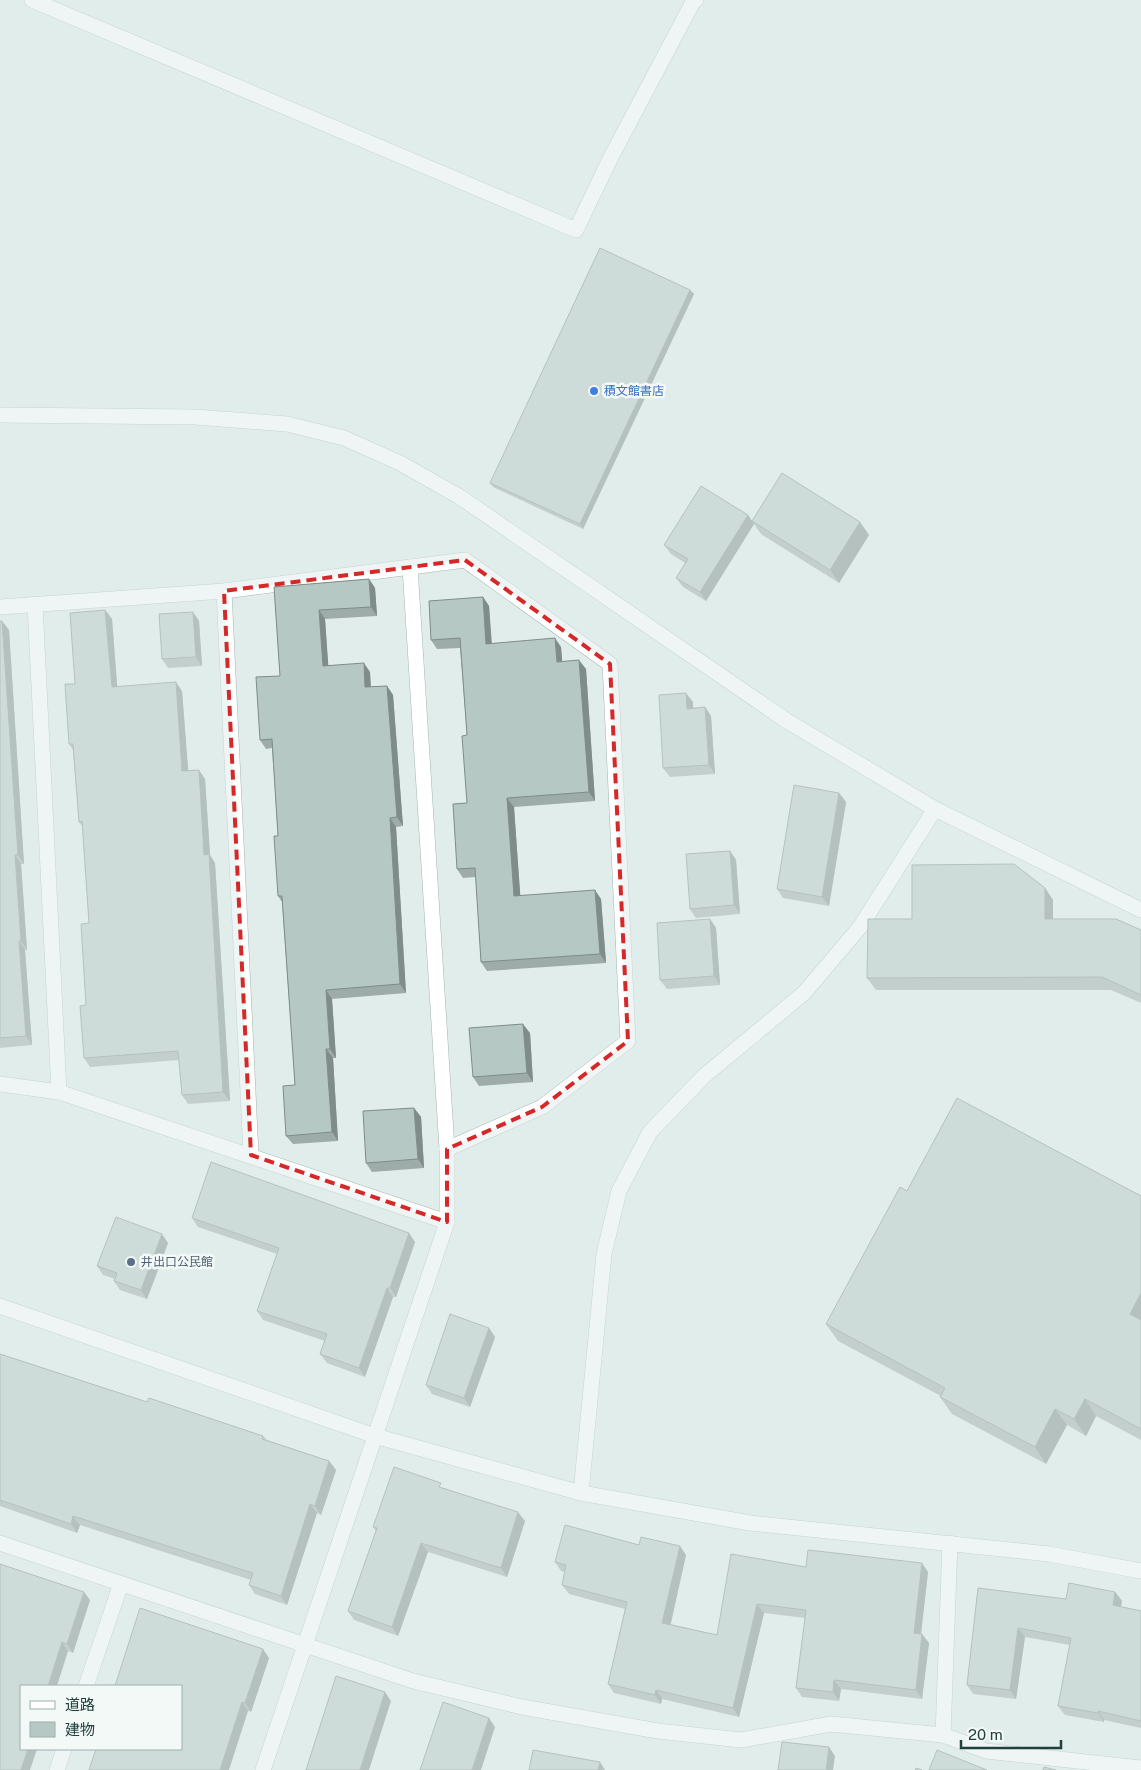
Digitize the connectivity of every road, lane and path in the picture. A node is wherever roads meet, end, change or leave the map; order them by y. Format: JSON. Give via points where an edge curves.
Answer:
{"nodes":[{"id":1,"x":32,"y":0,"type":"edge"},
{"id":2,"x":696,"y":0,"type":"edge"},
{"id":3,"x":0,"y":415,"type":"edge"},
{"id":4,"x":410,"y":567,"type":"junction"},
{"id":5,"x":224,"y":591,"type":"junction"},
{"id":6,"x":35,"y":604,"type":"junction"},
{"id":7,"x":0,"y":607,"type":"edge"},
{"id":8,"x":934,"y":809,"type":"junction"},
{"id":9,"x":1141,"y":910,"type":"edge"},
{"id":10,"x":0,"y":1084,"type":"edge"},
{"id":11,"x":59,"y":1092,"type":"junction"},
{"id":12,"x":447,"y":1149,"type":"junction"},
{"id":13,"x":251,"y":1155,"type":"junction"},
{"id":14,"x":447,"y":1222,"type":"junction"},
{"id":15,"x":0,"y":1306,"type":"edge"},
{"id":16,"x":375,"y":1436,"type":"junction"},
{"id":17,"x":581,"y":1493,"type":"junction"},
{"id":18,"x":0,"y":1543,"type":"edge"},
{"id":19,"x":950,"y":1543,"type":"junction"},
{"id":20,"x":1141,"y":1571,"type":"edge"},
{"id":21,"x":121,"y":1584,"type":"junction"},
{"id":22,"x":305,"y":1647,"type":"junction"},
{"id":23,"x":86,"y":1685,"type":"edge"},
{"id":24,"x":943,"y":1735,"type":"junction"},
{"id":25,"x":64,"y":1750,"type":"edge"},
{"id":26,"x":1141,"y":1768,"type":"edge"},
{"id":27,"x":57,"y":1770,"type":"edge"},
{"id":28,"x":264,"y":1770,"type":"edge"}],
"edges":[{"from":1,"to":2,"type":"street","via":[[576,230]]},
{"from":3,"to":8,"type":"street","via":[[195,417],[287,424],[344,438],[400,463],[460,497],[787,721]]},
{"from":4,"to":5,"type":"street"},
{"from":4,"to":12,"type":"street"},
{"from":4,"to":12,"type":"street","via":[[465,560],[610,664],[628,1040],[542,1107]]},
{"from":5,"to":6,"type":"street"},
{"from":5,"to":13,"type":"street"},
{"from":6,"to":7,"type":"street"},
{"from":6,"to":11,"type":"street"},
{"from":8,"to":9,"type":"street"},
{"from":8,"to":17,"type":"street","via":[[860,927],[804,994],[704,1076],[650,1132],[619,1191],[604,1254]]},
{"from":10,"to":11,"type":"street"},
{"from":11,"to":13,"type":"street"},
{"from":12,"to":14,"type":"street"},
{"from":13,"to":14,"type":"street"},
{"from":14,"to":16,"type":"street"},
{"from":15,"to":16,"type":"street"},
{"from":16,"to":17,"type":"street"},
{"from":16,"to":22,"type":"street"},
{"from":17,"to":19,"type":"street","via":[[750,1523]]},
{"from":18,"to":21,"type":"street"},
{"from":19,"to":20,"type":"street","via":[[1050,1554]]},
{"from":19,"to":24,"type":"street"},
{"from":21,"to":22,"type":"street"},
{"from":21,"to":23,"type":"street"},
{"from":22,"to":24,"type":"street","via":[[413,1681],[522,1707],[658,1732],[740,1740],[831,1724]]},
{"from":22,"to":28,"type":"street"},
{"from":24,"to":26,"type":"street","via":[[986,1751]]},
{"from":25,"to":27,"type":"street"}]}
